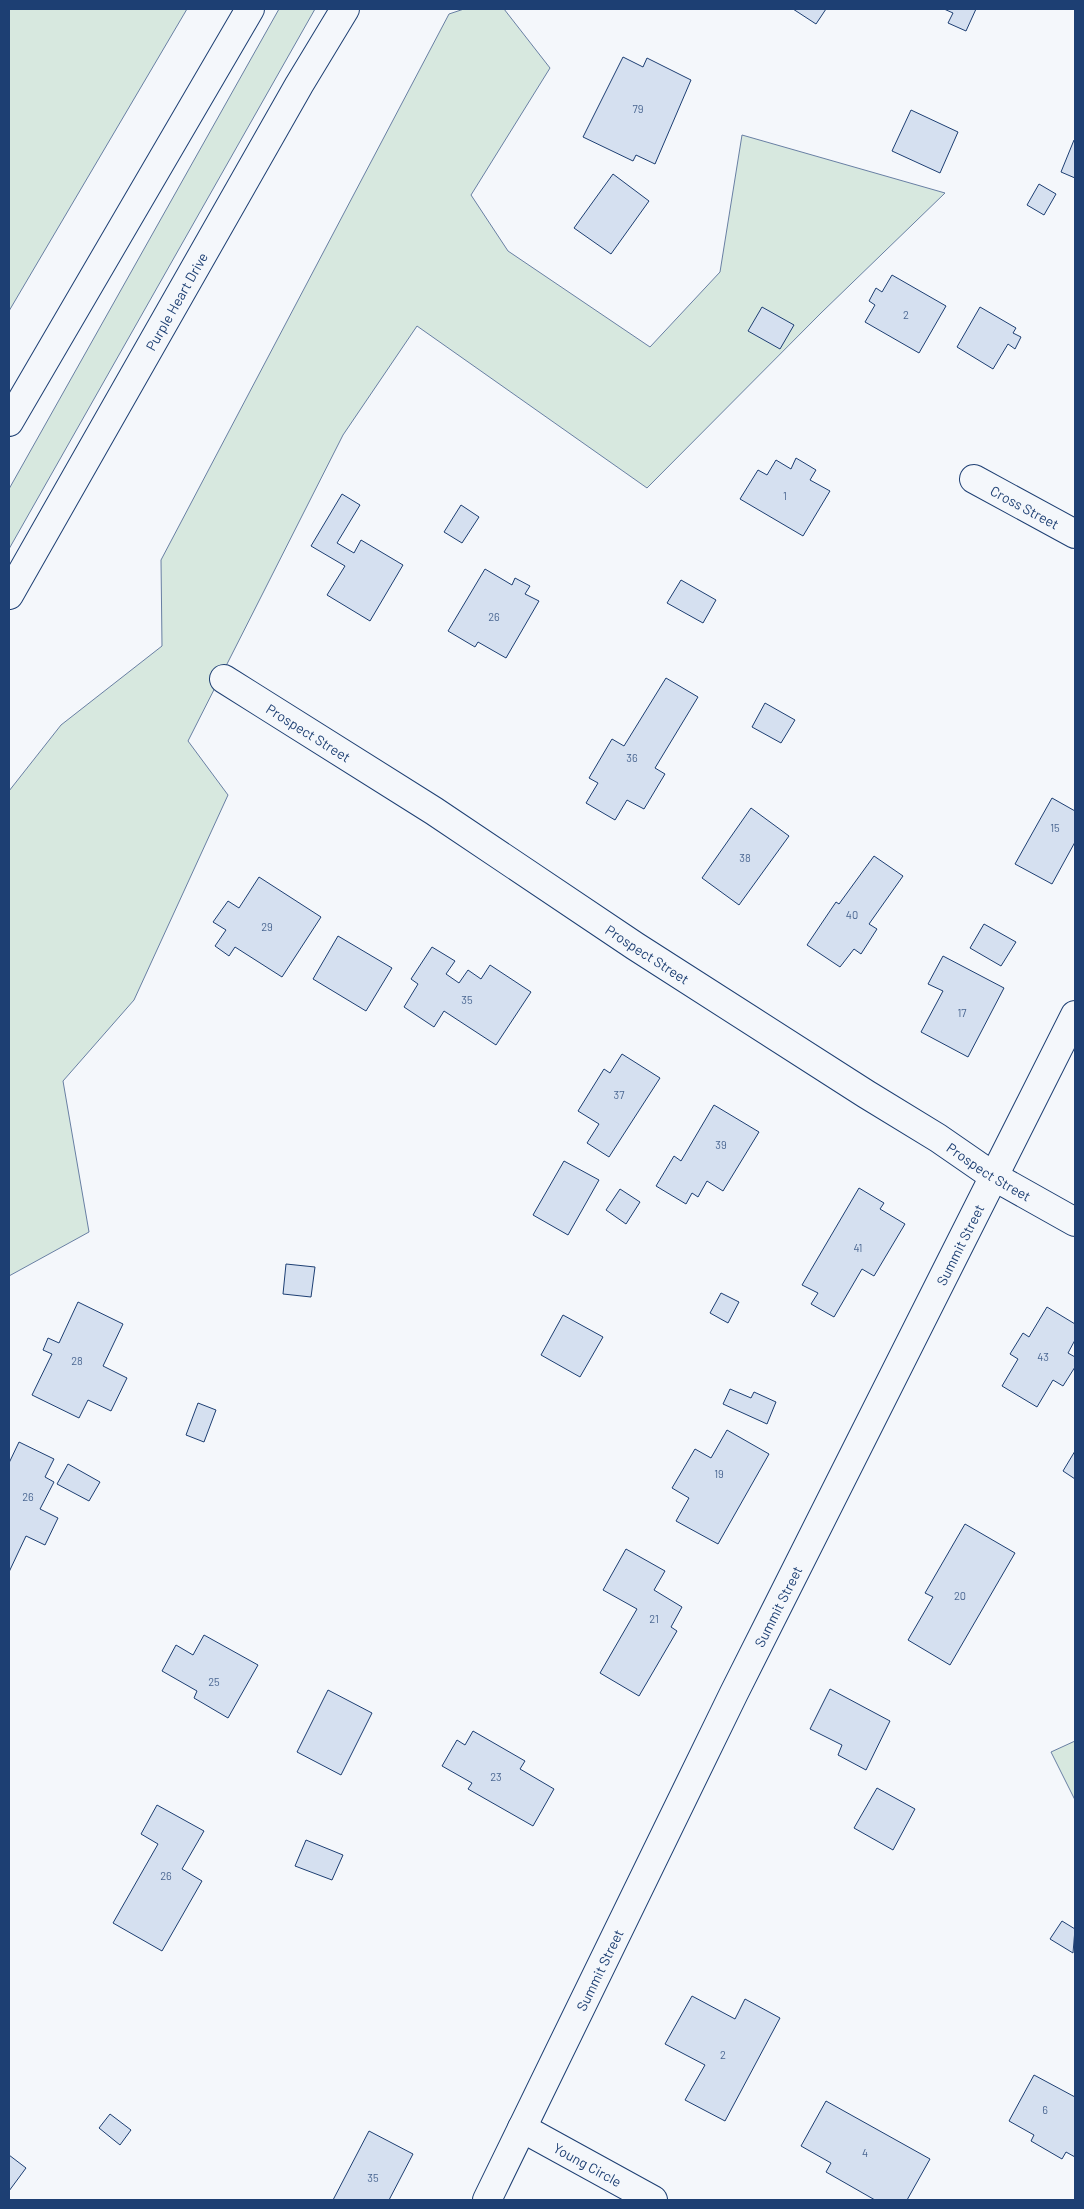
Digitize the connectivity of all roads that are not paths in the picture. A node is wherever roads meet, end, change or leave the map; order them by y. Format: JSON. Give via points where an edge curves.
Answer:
{"nodes":[{"id":1,"x":250,"y":9,"type":"edge"},
{"id":2,"x":345,"y":9,"type":"edge"},
{"id":3,"x":9,"y":422,"type":"edge"},
{"id":4,"x":974,"y":479,"type":"dead end"},
{"id":5,"x":1075,"y":534,"type":"edge"},
{"id":6,"x":9,"y":595,"type":"edge"},
{"id":7,"x":224,"y":679,"type":"dead end"},
{"id":8,"x":1075,"y":1016,"type":"edge"},
{"id":9,"x":993,"y":1176,"type":"junction"},
{"id":10,"x":1075,"y":1222,"type":"edge"},
{"id":11,"x":522,"y":2128,"type":"junction"},
{"id":12,"x":487,"y":2200,"type":"edge"},
{"id":13,"x":653,"y":2200,"type":"edge"}],
"edges":[{"from":1,"to":3,"type":"street"},
{"from":2,"to":6,"type":"street","name":"Purple Heart Drive"},
{"from":4,"to":5,"type":"street","name":"Cross Street"},
{"from":7,"to":9,"type":"street","name":"Prospect Street","via":[[434,811],[635,946]]},
{"from":8,"to":9,"type":"street","name":"Summit Street"},
{"from":9,"to":10,"type":"street","name":"Prospect Street"},
{"from":9,"to":11,"type":"street","name":"Summit Street","via":[[734,1693]]},
{"from":11,"to":12,"type":"street","name":"Summit Street"},
{"from":11,"to":13,"type":"street","name":"Young Circle"}]}
